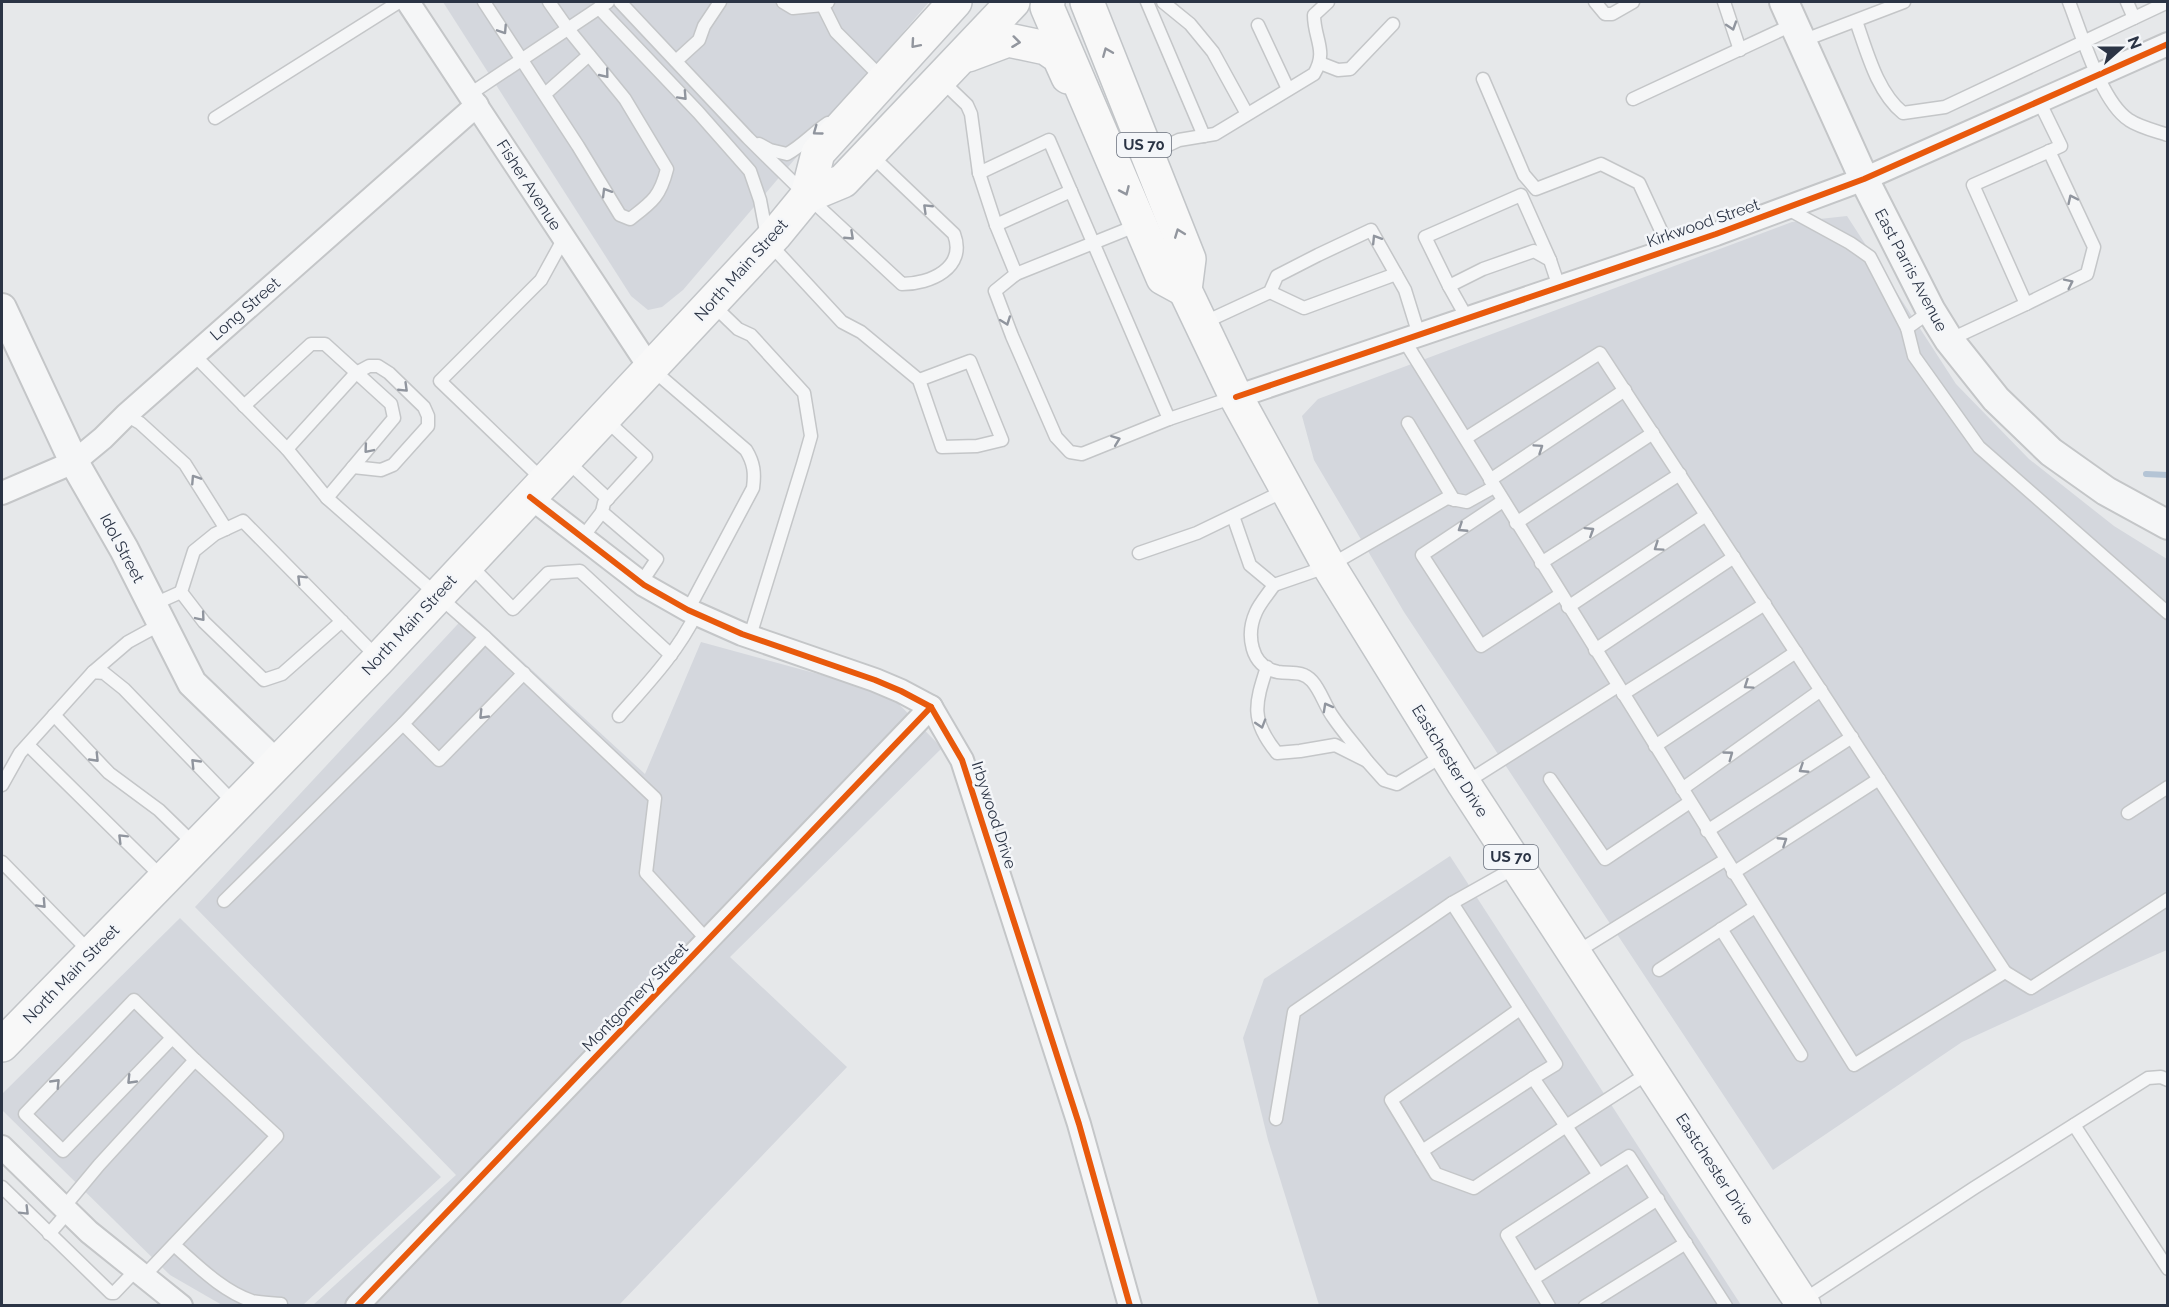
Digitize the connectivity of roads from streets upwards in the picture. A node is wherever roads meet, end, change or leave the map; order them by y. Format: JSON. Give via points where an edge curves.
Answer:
{"nodes":[{"id":1,"x":408,"y":2,"type":"edge"},
{"id":2,"x":955,"y":2,"type":"edge"},
{"id":3,"x":1013,"y":2,"type":"edge"},
{"id":4,"x":1048,"y":2,"type":"edge"},
{"id":5,"x":1087,"y":2,"type":"edge"},
{"id":6,"x":1793,"y":22,"type":"edge"},
{"id":7,"x":2168,"y":44,"type":"edge"},
{"id":8,"x":950,"y":68,"type":"junction"},
{"id":9,"x":473,"y":99,"type":"junction"},
{"id":10,"x":1094,"y":120,"type":"junction"},
{"id":11,"x":1864,"y":179,"type":"junction"},
{"id":12,"x":807,"y":196,"type":"junction"},
{"id":13,"x":1185,"y":290,"type":"junction"},
{"id":14,"x":2,"y":308,"type":"edge"},
{"id":15,"x":650,"y":368,"type":"junction"},
{"id":16,"x":1236,"y":397,"type":"junction"},
{"id":17,"x":74,"y":462,"type":"junction"},
{"id":18,"x":546,"y":479,"type":"junction"},
{"id":19,"x":2,"y":493,"type":"edge"},
{"id":20,"x":2168,"y":525,"type":"edge"},
{"id":21,"x":931,"y":707,"type":"junction"},
{"id":22,"x":276,"y":764,"type":"junction"},
{"id":23,"x":2,"y":1045,"type":"edge"},
{"id":24,"x":2,"y":1147,"type":"edge"},
{"id":25,"x":1802,"y":1304,"type":"edge"},
{"id":26,"x":181,"y":1305,"type":"edge"},
{"id":27,"x":357,"y":1305,"type":"edge"},
{"id":28,"x":1130,"y":1305,"type":"edge"}],
"edges":[{"from":1,"to":9,"type":"street","name":"Fisher Avenue"},
{"from":2,"to":12,"type":"main road","name":"North Main Street","one_way":true,"via":[[818,153]]},
{"from":3,"to":8,"type":"main road","name":"North Main Street"},
{"from":4,"to":10,"type":"main road","number":"US 70"},
{"from":13,"to":5,"type":"main road","number":"US 70","one_way":true,"via":[[1189,259]]},
{"from":6,"to":11,"type":"street","name":"East Parris Avenue"},
{"from":7,"to":11,"type":"street","name":"Kirkwood Street"},
{"from":8,"to":10,"type":"main road","one_way":true,"via":[[1008,40],[1046,48],[1059,57],[1082,112]]},
{"from":8,"to":12,"type":"main road","name":"North Main Street","via":[[843,182]]},
{"from":9,"to":15,"type":"street","name":"Fisher Avenue"},
{"from":9,"to":17,"type":"street","name":"Long Street"},
{"from":10,"to":13,"type":"main road","number":"US 70","one_way":true,"via":[[1163,278]]},
{"from":11,"to":16,"type":"street","name":"Kirkwood Street","via":[[1670,250]]},
{"from":11,"to":20,"type":"street","name":"East Parris Avenue","via":[[1931,311],[1996,399],[2051,452],[2106,491]]},
{"from":12,"to":15,"type":"main road","name":"North Main Street"},
{"from":13,"to":16,"type":"main road","name":"Eastchester Drive","number":"US 70"},
{"from":14,"to":17,"type":"street","name":"Idol Street"},
{"from":15,"to":18,"type":"main road","name":"North Main Street"},
{"from":16,"to":25,"type":"main road","name":"Eastchester Drive","number":"US 70","via":[[1329,566],[1445,754]]},
{"from":17,"to":19,"type":"street","name":"Long Street"},
{"from":17,"to":22,"type":"street","name":"Idol Street","via":[[124,549],[192,683]]},
{"from":18,"to":21,"type":"street","via":[[582,538],[641,583],[692,612],[875,680]]},
{"from":18,"to":22,"type":"main road","name":"North Main Street"},
{"from":21,"to":27,"type":"street","name":"Montgomery Street"},
{"from":21,"to":28,"type":"street","name":"Irbywood Drive","via":[[962,760],[1079,1124]]},
{"from":22,"to":23,"type":"main road","name":"North Main Street"},
{"from":24,"to":26,"type":"street","via":[[89,1232]]}]}
